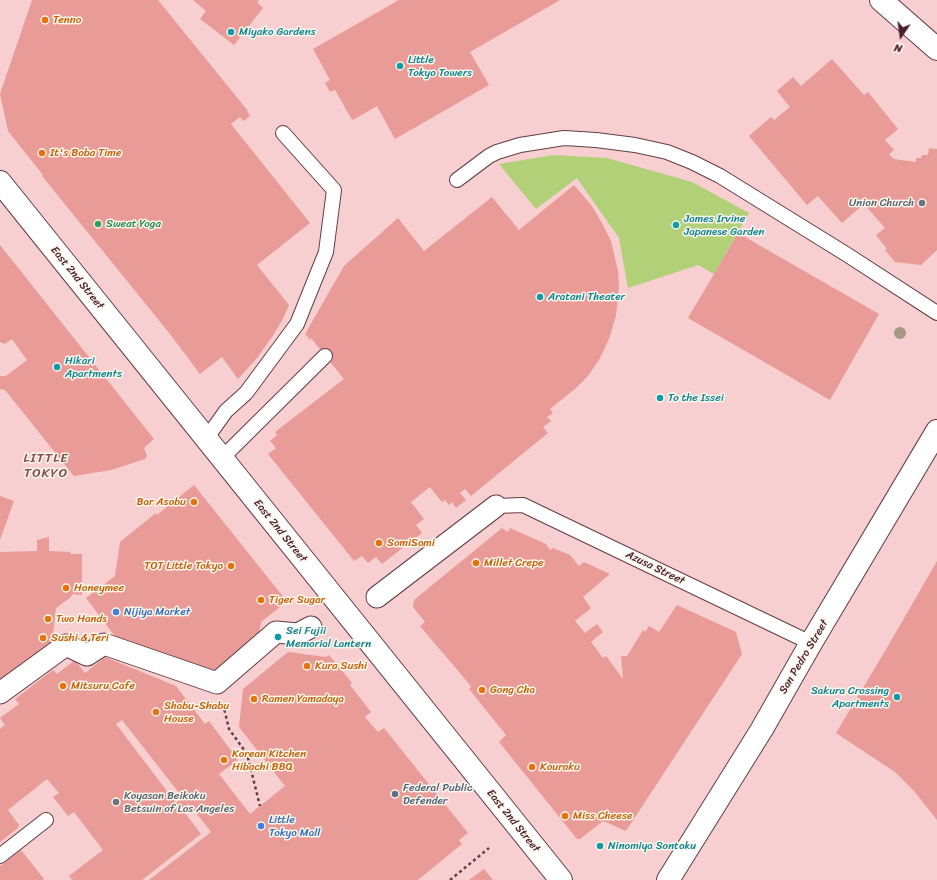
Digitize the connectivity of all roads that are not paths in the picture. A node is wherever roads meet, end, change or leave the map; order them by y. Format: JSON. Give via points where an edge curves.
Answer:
{"nodes":[{"id":1,"x":881,"y":0,"type":"edge"},
{"id":2,"x":937,"y":49,"type":"edge"},
{"id":3,"x":283,"y":133,"type":"dead end"},
{"id":4,"x":457,"y":180,"type":"dead end"},
{"id":5,"x":0,"y":182,"type":"edge"},
{"id":6,"x":937,"y":313,"type":"edge"},
{"id":7,"x":325,"y":356,"type":"dead end"},
{"id":8,"x":937,"y":431,"type":"edge"},
{"id":9,"x":206,"y":439,"type":"junction"},
{"id":10,"x":222,"y":458,"type":"junction"},
{"id":11,"x":496,"y":506,"type":"joint"},
{"id":12,"x":377,"y":597,"type":"dead end"},
{"id":13,"x":312,"y":627,"type":"dead end"},
{"id":14,"x":811,"y":643,"type":"junction"},
{"id":15,"x":0,"y":693,"type":"edge"},
{"id":16,"x":46,"y":820,"type":"dead end"},
{"id":17,"x":0,"y":856,"type":"edge"},
{"id":18,"x":561,"y":880,"type":"edge"},
{"id":19,"x":668,"y":880,"type":"edge"}],
"edges":[{"from":1,"to":2,"type":"street"},
{"from":3,"to":9,"type":"lane","via":[[334,190],[326,252],[297,324],[246,393],[226,412]]},
{"from":4,"to":6,"type":"lane","via":[[497,152],[520,145],[564,138],[635,145],[667,152],[720,176]]},
{"from":5,"to":9,"type":"street","name":"East 2nd Street"},
{"from":7,"to":10,"type":"lane"},
{"from":8,"to":14,"type":"street","name":"San Pedro Street"},
{"from":9,"to":10,"type":"street","name":"East 2nd Street"},
{"from":10,"to":18,"type":"street","name":"East 2nd Street"},
{"from":11,"to":12,"type":"street"},
{"from":11,"to":14,"type":"lane","name":"Azusa Street","via":[[523,505]]},
{"from":13,"to":15,"type":"street","via":[[298,634],[276,632],[218,682],[104,644],[87,655],[66,645]]},
{"from":14,"to":19,"type":"street","name":"San Pedro Street","via":[[762,729]]},
{"from":16,"to":17,"type":"lane"}]}
